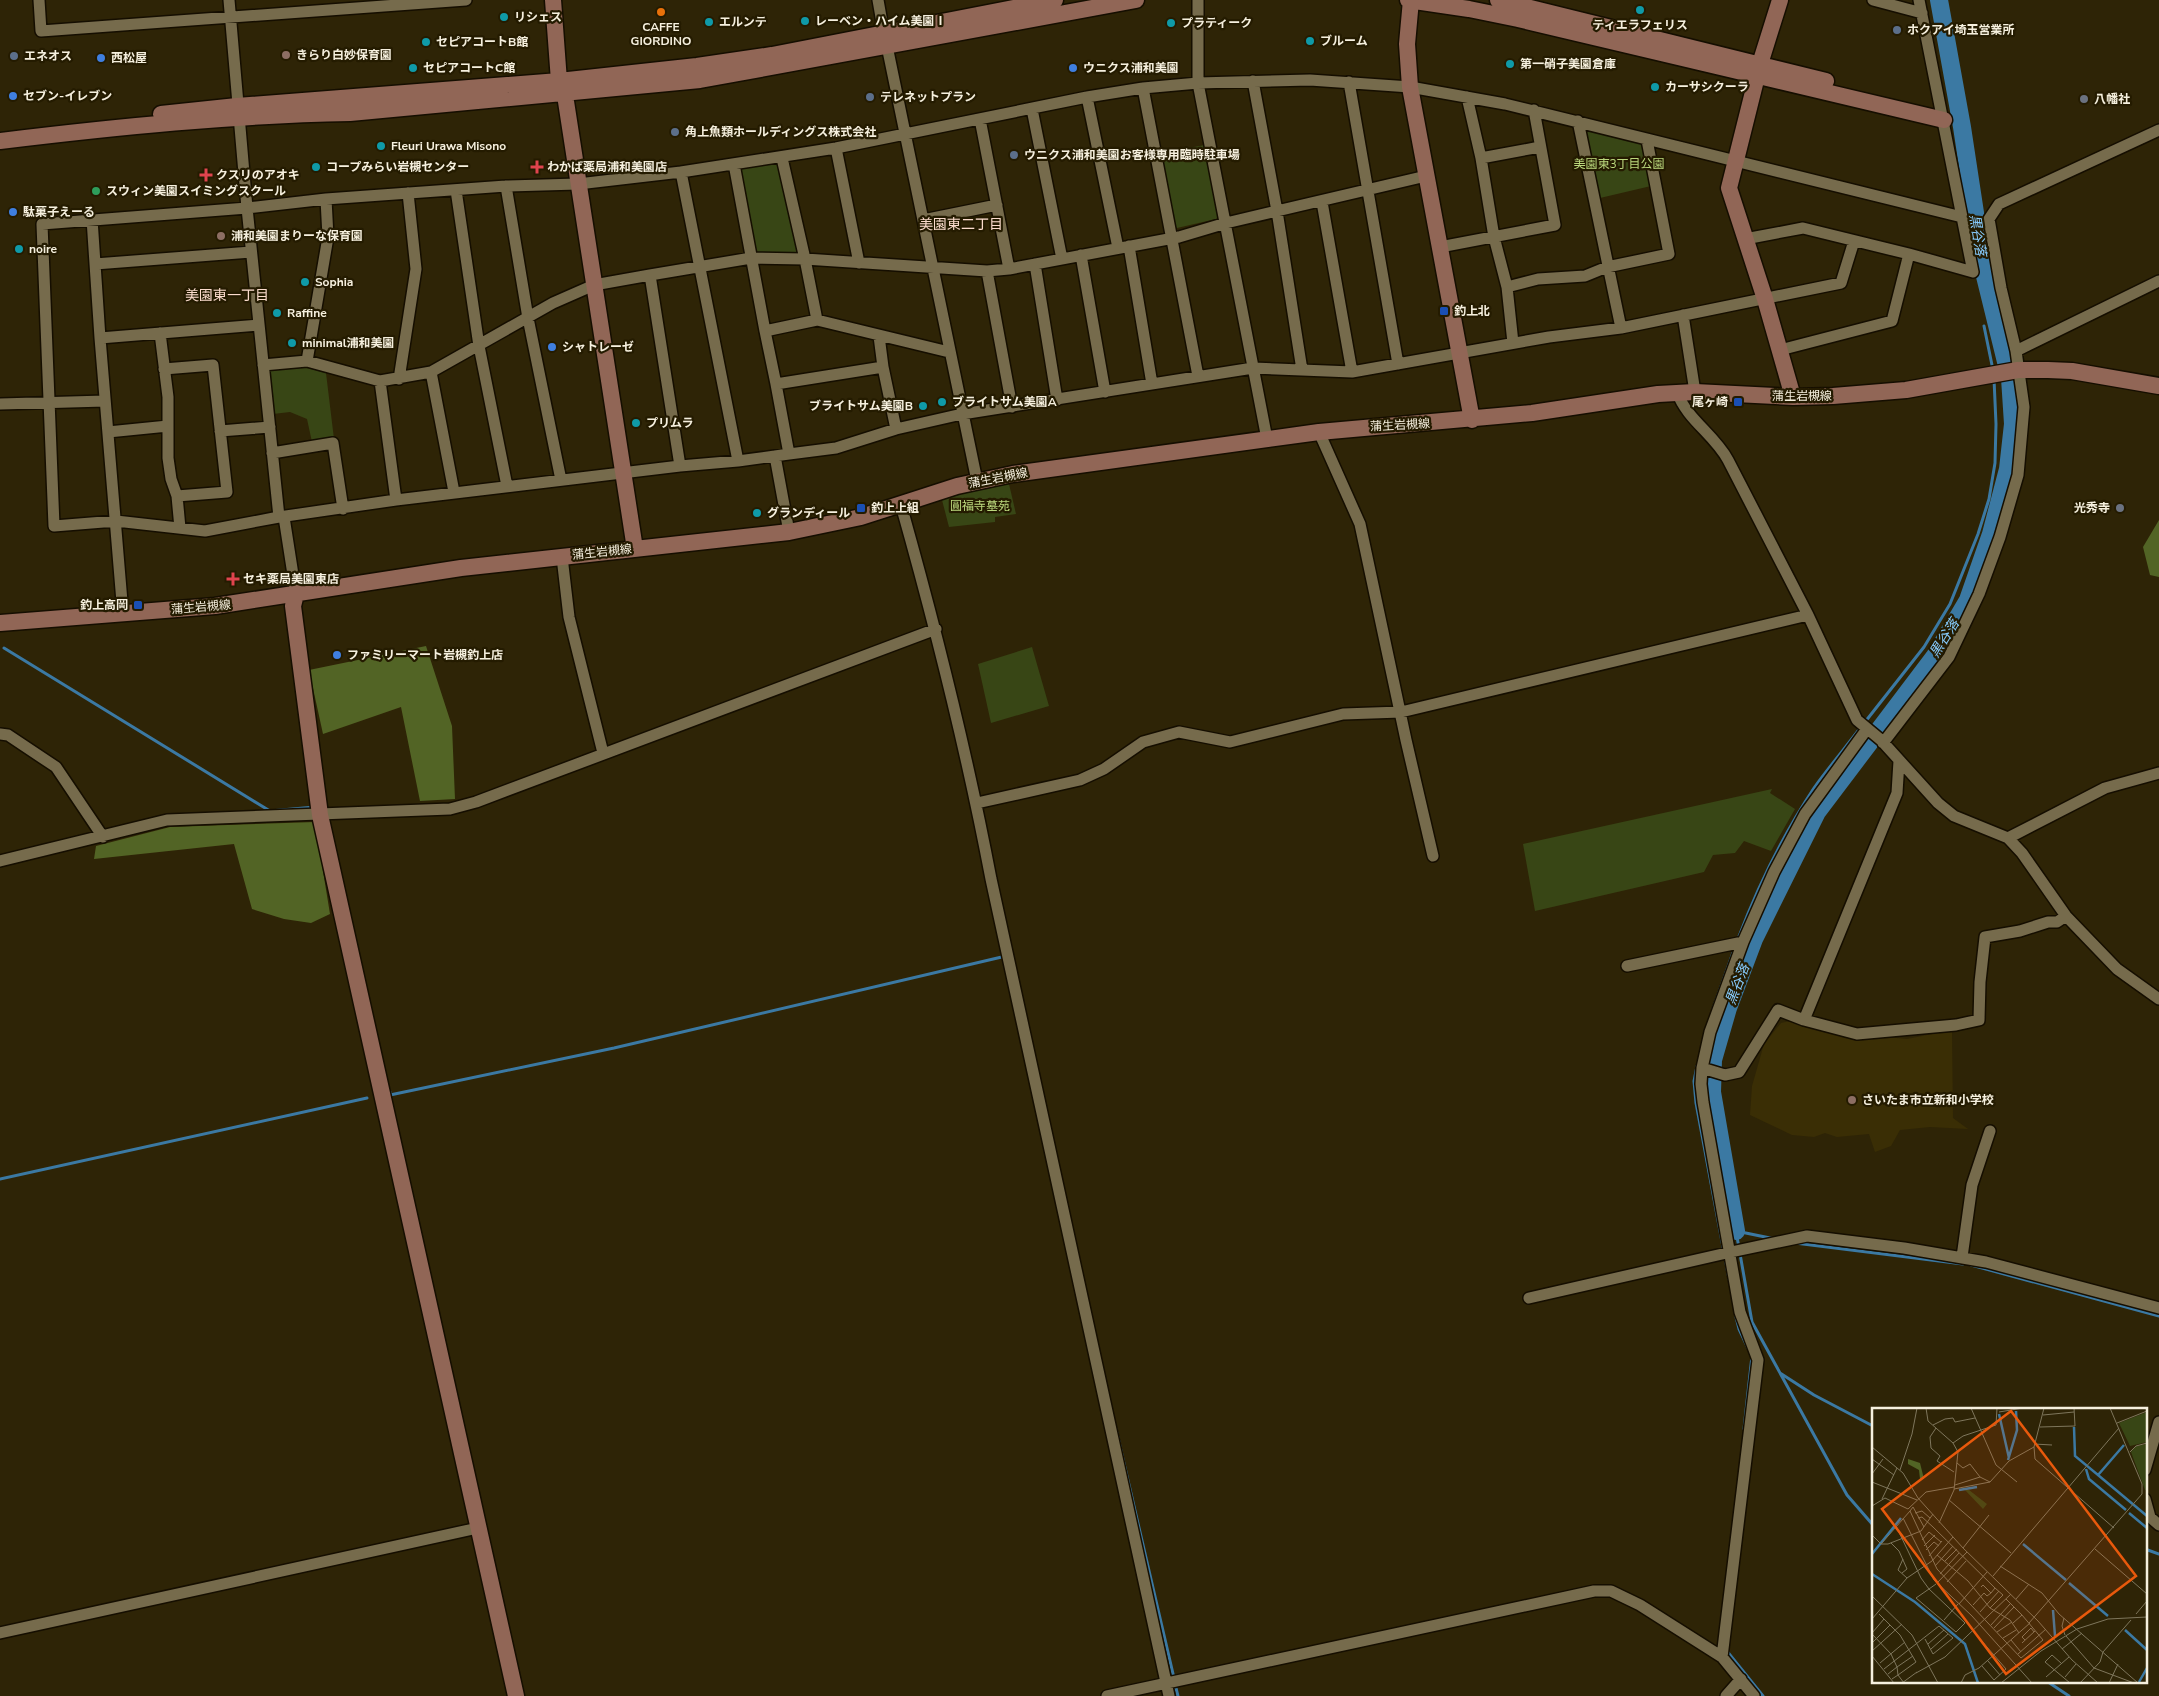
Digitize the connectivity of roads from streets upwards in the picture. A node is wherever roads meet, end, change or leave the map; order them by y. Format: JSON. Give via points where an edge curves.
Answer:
{"nodes":[{"id":1,"x":39,"y":0,"type":"edge"},
{"id":2,"x":229,"y":0,"type":"edge"},
{"id":3,"x":466,"y":0,"type":"edge"},
{"id":4,"x":553,"y":0,"type":"edge"},
{"id":5,"x":564,"y":0,"type":"edge"},
{"id":6,"x":878,"y":0,"type":"edge"},
{"id":7,"x":1055,"y":0,"type":"edge"},
{"id":8,"x":1136,"y":0,"type":"edge"},
{"id":9,"x":1198,"y":0,"type":"edge"},
{"id":10,"x":1410,"y":0,"type":"edge"},
{"id":11,"x":1498,"y":0,"type":"edge"},
{"id":12,"x":1780,"y":0,"type":"edge"},
{"id":13,"x":1873,"y":0,"type":"edge"},
{"id":14,"x":1919,"y":0,"type":"edge"},
{"id":15,"x":1922,"y":13,"type":"junction"},
{"id":16,"x":230,"y":18,"type":"junction"},
{"id":17,"x":885,"y":40,"type":"junction"},
{"id":18,"x":1759,"y":70,"type":"junction"},
{"id":19,"x":1253,"y":81,"type":"junction"},
{"id":20,"x":1349,"y":82,"type":"junction"},
{"id":21,"x":1198,"y":83,"type":"junction"},
{"id":22,"x":565,"y":85,"type":"junction"},
{"id":23,"x":1410,"y":87,"type":"junction"},
{"id":24,"x":1143,"y":88,"type":"junction"},
{"id":25,"x":1467,"y":96,"type":"junction"},
{"id":26,"x":1087,"y":97,"type":"junction"},
{"id":27,"x":1032,"y":109,"type":"junction"},
{"id":28,"x":1534,"y":110,"type":"junction"},
{"id":29,"x":238,"y":112,"type":"junction"},
{"id":30,"x":1942,"y":115,"type":"junction"},
{"id":31,"x":980,"y":119,"type":"junction"},
{"id":32,"x":1578,"y":122,"type":"junction"},
{"id":33,"x":2159,"y":130,"type":"edge"},
{"id":34,"x":905,"y":134,"type":"junction"},
{"id":35,"x":0,"y":136,"type":"edge"},
{"id":36,"x":1647,"y":140,"type":"junction"},
{"id":37,"x":0,"y":141,"type":"edge"},
{"id":38,"x":1540,"y":147,"type":"junction"},
{"id":39,"x":836,"y":148,"type":"junction"},
{"id":40,"x":782,"y":158,"type":"junction"},
{"id":41,"x":1481,"y":158,"type":"junction"},
{"id":42,"x":1735,"y":162,"type":"junction"},
{"id":43,"x":734,"y":164,"type":"junction"},
{"id":44,"x":681,"y":172,"type":"junction"},
{"id":45,"x":1426,"y":176,"type":"junction"},
{"id":46,"x":578,"y":184,"type":"junction"},
{"id":47,"x":506,"y":186,"type":"junction"},
{"id":48,"x":456,"y":190,"type":"junction"},
{"id":49,"x":1367,"y":190,"type":"junction"},
{"id":50,"x":408,"y":193,"type":"junction"},
{"id":51,"x":326,"y":199,"type":"junction"},
{"id":52,"x":1322,"y":202,"type":"junction"},
{"id":53,"x":997,"y":205,"type":"junction"},
{"id":54,"x":246,"y":208,"type":"junction"},
{"id":55,"x":1278,"y":211,"type":"junction"},
{"id":56,"x":1962,"y":217,"type":"junction"},
{"id":57,"x":92,"y":219,"type":"junction"},
{"id":58,"x":923,"y":220,"type":"junction"},
{"id":59,"x":1226,"y":223,"type":"junction"},
{"id":60,"x":1494,"y":237,"type":"junction"},
{"id":61,"x":1170,"y":238,"type":"junction"},
{"id":62,"x":1745,"y":239,"type":"junction"},
{"id":63,"x":1854,"y":240,"type":"junction"},
{"id":64,"x":1123,"y":247,"type":"junction"},
{"id":65,"x":1440,"y":247,"type":"junction"},
{"id":66,"x":251,"y":252,"type":"junction"},
{"id":67,"x":1909,"y":254,"type":"junction"},
{"id":68,"x":1081,"y":255,"type":"junction"},
{"id":69,"x":750,"y":258,"type":"junction"},
{"id":70,"x":1062,"y":258,"type":"junction"},
{"id":71,"x":805,"y":259,"type":"junction"},
{"id":72,"x":859,"y":263,"type":"junction"},
{"id":73,"x":95,"y":264,"type":"junction"},
{"id":74,"x":1035,"y":264,"type":"junction"},
{"id":75,"x":699,"y":267,"type":"junction"},
{"id":76,"x":1607,"y":267,"type":"junction"},
{"id":77,"x":932,"y":268,"type":"junction"},
{"id":78,"x":1009,"y":269,"type":"junction"},
{"id":79,"x":987,"y":271,"type":"junction"},
{"id":80,"x":650,"y":275,"type":"junction"},
{"id":81,"x":2159,"y":281,"type":"edge"},
{"id":82,"x":594,"y":285,"type":"junction"},
{"id":83,"x":1507,"y":287,"type":"junction"},
{"id":84,"x":1764,"y":299,"type":"junction"},
{"id":85,"x":1683,"y":315,"type":"junction"},
{"id":86,"x":528,"y":318,"type":"junction"},
{"id":87,"x":817,"y":320,"type":"junction"},
{"id":88,"x":259,"y":325,"type":"junction"},
{"id":89,"x":1621,"y":328,"type":"junction"},
{"id":90,"x":765,"y":331,"type":"junction"},
{"id":91,"x":160,"y":333,"type":"junction"},
{"id":92,"x":879,"y":336,"type":"junction"},
{"id":93,"x":100,"y":338,"type":"junction"},
{"id":94,"x":1513,"y":343,"type":"junction"},
{"id":95,"x":479,"y":346,"type":"junction"},
{"id":96,"x":1780,"y":350,"type":"junction"},
{"id":97,"x":2016,"y":351,"type":"junction"},
{"id":98,"x":949,"y":352,"type":"junction"},
{"id":99,"x":1460,"y":354,"type":"junction"},
{"id":100,"x":307,"y":361,"type":"junction"},
{"id":101,"x":1398,"y":364,"type":"junction"},
{"id":102,"x":263,"y":365,"type":"junction"},
{"id":103,"x":883,"y":367,"type":"junction"},
{"id":104,"x":1253,"y":368,"type":"junction"},
{"id":105,"x":164,"y":369,"type":"junction"},
{"id":106,"x":1302,"y":370,"type":"junction"},
{"id":107,"x":2011,"y":371,"type":"junction"},
{"id":108,"x":431,"y":372,"type":"junction"},
{"id":109,"x":1352,"y":372,"type":"junction"},
{"id":110,"x":1198,"y":376,"type":"junction"},
{"id":111,"x":399,"y":378,"type":"junction"},
{"id":112,"x":380,"y":381,"type":"junction"},
{"id":113,"x":776,"y":384,"type":"junction"},
{"id":114,"x":1152,"y":384,"type":"junction"},
{"id":115,"x":2159,"y":386,"type":"edge"},
{"id":116,"x":1105,"y":392,"type":"junction"},
{"id":117,"x":1677,"y":392,"type":"junction"},
{"id":118,"x":1695,"y":392,"type":"junction"},
{"id":119,"x":1793,"y":397,"type":"junction"},
{"id":120,"x":1057,"y":400,"type":"junction"},
{"id":121,"x":106,"y":401,"type":"junction"},
{"id":122,"x":48,"y":402,"type":"junction"},
{"id":123,"x":0,"y":404,"type":"edge"},
{"id":124,"x":1012,"y":407,"type":"junction"},
{"id":125,"x":962,"y":414,"type":"junction"},
{"id":126,"x":1472,"y":420,"type":"junction"},
{"id":127,"x":168,"y":426,"type":"junction"},
{"id":128,"x":270,"y":427,"type":"junction"},
{"id":129,"x":896,"y":430,"type":"junction"},
{"id":130,"x":220,"y":431,"type":"junction"},
{"id":131,"x":108,"y":432,"type":"junction"},
{"id":132,"x":1319,"y":432,"type":"junction"},
{"id":133,"x":1267,"y":439,"type":"junction"},
{"id":134,"x":272,"y":453,"type":"junction"},
{"id":135,"x":789,"y":454,"type":"junction"},
{"id":136,"x":775,"y":456,"type":"junction"},
{"id":137,"x":738,"y":461,"type":"junction"},
{"id":138,"x":680,"y":466,"type":"junction"},
{"id":139,"x":623,"y":472,"type":"junction"},
{"id":140,"x":561,"y":480,"type":"junction"},
{"id":141,"x":977,"y":481,"type":"junction"},
{"id":142,"x":507,"y":486,"type":"junction"},
{"id":143,"x":454,"y":492,"type":"junction"},
{"id":144,"x":177,"y":496,"type":"junction"},
{"id":145,"x":396,"y":500,"type":"junction"},
{"id":146,"x":902,"y":505,"type":"junction"},
{"id":147,"x":342,"y":509,"type":"junction"},
{"id":148,"x":282,"y":517,"type":"junction"},
{"id":149,"x":116,"y":521,"type":"junction"},
{"id":150,"x":180,"y":528,"type":"junction"},
{"id":151,"x":789,"y":532,"type":"junction"},
{"id":152,"x":636,"y":549,"type":"junction"},
{"id":153,"x":562,"y":557,"type":"junction"},
{"id":154,"x":296,"y":594,"type":"junction"},
{"id":155,"x":123,"y":614,"type":"junction"},
{"id":156,"x":1808,"y":615,"type":"junction"},
{"id":157,"x":0,"y":623,"type":"edge"},
{"id":158,"x":936,"y":629,"type":"junction"},
{"id":159,"x":1401,"y":712,"type":"junction"},
{"id":160,"x":1869,"y":730,"type":"junction"},
{"id":161,"x":0,"y":734,"type":"edge"},
{"id":162,"x":1882,"y":741,"type":"junction"},
{"id":163,"x":603,"y":753,"type":"junction"},
{"id":164,"x":1899,"y":761,"type":"junction"},
{"id":165,"x":2159,"y":773,"type":"edge"},
{"id":166,"x":977,"y":803,"type":"junction"},
{"id":167,"x":320,"y":815,"type":"junction"},
{"id":168,"x":103,"y":837,"type":"junction"},
{"id":169,"x":2008,"y":838,"type":"junction"},
{"id":170,"x":1434,"y":856,"type":"dead end"},
{"id":171,"x":0,"y":861,"type":"edge"},
{"id":172,"x":2066,"y":916,"type":"junction"},
{"id":173,"x":1743,"y":942,"type":"junction"},
{"id":174,"x":1627,"y":966,"type":"dead end"},
{"id":175,"x":2159,"y":999,"type":"edge"},
{"id":176,"x":1804,"y":1020,"type":"junction"},
{"id":177,"x":1702,"y":1068,"type":"junction"},
{"id":178,"x":1990,"y":1131,"type":"dead end"},
{"id":179,"x":1731,"y":1252,"type":"junction"},
{"id":180,"x":1962,"y":1257,"type":"junction"},
{"id":181,"x":1529,"y":1298,"type":"dead end"},
{"id":182,"x":2159,"y":1308,"type":"edge"},
{"id":183,"x":2159,"y":1422,"type":"edge"},
{"id":184,"x":2146,"y":1467,"type":"edge"},
{"id":185,"x":2146,"y":1502,"type":"edge"},
{"id":186,"x":2159,"y":1525,"type":"edge"},
{"id":187,"x":478,"y":1528,"type":"junction"},
{"id":188,"x":0,"y":1633,"type":"edge"},
{"id":189,"x":1722,"y":1657,"type":"junction"},
{"id":190,"x":1741,"y":1679,"type":"junction"},
{"id":191,"x":1166,"y":1683,"type":"junction"},
{"id":192,"x":516,"y":1696,"type":"edge"},
{"id":193,"x":1107,"y":1696,"type":"edge"},
{"id":194,"x":1169,"y":1696,"type":"edge"},
{"id":195,"x":1726,"y":1696,"type":"edge"},
{"id":196,"x":1754,"y":1696,"type":"edge"}],
"edges":[{"from":1,"to":16,"type":"street","via":[[41,31]]},
{"from":2,"to":16,"type":"street"},
{"from":3,"to":16,"type":"street"},
{"from":4,"to":22,"type":"street"},
{"from":5,"to":22,"type":"street"},
{"from":6,"to":17,"type":"street"},
{"from":7,"to":17,"type":"street"},
{"from":8,"to":17,"type":"street"},
{"from":9,"to":21,"type":"street"},
{"from":10,"to":18,"type":"street","via":[[1469,8]]},
{"from":10,"to":23,"type":"street","via":[[1407,44]]},
{"from":11,"to":18,"type":"street"},
{"from":12,"to":18,"type":"street"},
{"from":13,"to":15,"type":"street"},
{"from":14,"to":15,"type":"street"},
{"from":15,"to":30,"type":"street"},
{"from":16,"to":29,"type":"street"},
{"from":17,"to":22,"type":"street","via":[[700,80]]},
{"from":17,"to":34,"type":"street"},
{"from":18,"to":30,"type":"street"},
{"from":18,"to":42,"type":"street"},
{"from":19,"to":20,"type":"street"},
{"from":19,"to":21,"type":"street"},
{"from":19,"to":55,"type":"street"},
{"from":20,"to":23,"type":"street"},
{"from":20,"to":49,"type":"street"},
{"from":21,"to":24,"type":"street"},
{"from":21,"to":59,"type":"street"},
{"from":22,"to":29,"type":"street","via":[[350,113]]},
{"from":22,"to":46,"type":"street"},
{"from":23,"to":25,"type":"street"},
{"from":23,"to":45,"type":"street"},
{"from":24,"to":26,"type":"street"},
{"from":24,"to":61,"type":"street"},
{"from":25,"to":28,"type":"street"},
{"from":25,"to":41,"type":"street"},
{"from":26,"to":27,"type":"street"},
{"from":26,"to":64,"type":"street"},
{"from":27,"to":31,"type":"street"},
{"from":27,"to":70,"type":"street"},
{"from":28,"to":32,"type":"street"},
{"from":28,"to":38,"type":"street"},
{"from":29,"to":35,"type":"street","via":[[81,122]]},
{"from":29,"to":37,"type":"street"},
{"from":29,"to":54,"type":"street"},
{"from":30,"to":56,"type":"street"},
{"from":31,"to":34,"type":"street"},
{"from":31,"to":53,"type":"street"},
{"from":32,"to":36,"type":"street"},
{"from":32,"to":76,"type":"street"},
{"from":33,"to":97,"type":"street","via":[[2000,204],[1989,219]]},
{"from":34,"to":39,"type":"street"},
{"from":34,"to":58,"type":"street"},
{"from":36,"to":42,"type":"street"},
{"from":36,"to":76,"type":"street","via":[[1669,254]]},
{"from":38,"to":41,"type":"street"},
{"from":38,"to":60,"type":"street","via":[[1555,226]]},
{"from":39,"to":40,"type":"street"},
{"from":39,"to":72,"type":"street"},
{"from":40,"to":43,"type":"street"},
{"from":40,"to":71,"type":"street"},
{"from":41,"to":60,"type":"street"},
{"from":42,"to":56,"type":"street"},
{"from":42,"to":62,"type":"street","via":[[1729,188]]},
{"from":43,"to":44,"type":"street"},
{"from":43,"to":69,"type":"street"},
{"from":44,"to":46,"type":"street"},
{"from":44,"to":75,"type":"street"},
{"from":45,"to":49,"type":"street"},
{"from":45,"to":65,"type":"street"},
{"from":46,"to":47,"type":"street"},
{"from":46,"to":82,"type":"street"},
{"from":47,"to":48,"type":"street"},
{"from":47,"to":86,"type":"street"},
{"from":48,"to":50,"type":"street"},
{"from":48,"to":95,"type":"street"},
{"from":49,"to":52,"type":"street"},
{"from":49,"to":101,"type":"street"},
{"from":50,"to":51,"type":"street"},
{"from":50,"to":111,"type":"street","via":[[416,269]]},
{"from":51,"to":54,"type":"street"},
{"from":51,"to":100,"type":"street","via":[[328,237]]},
{"from":52,"to":55,"type":"street"},
{"from":52,"to":109,"type":"street"},
{"from":53,"to":58,"type":"street"},
{"from":53,"to":78,"type":"street"},
{"from":54,"to":57,"type":"street"},
{"from":54,"to":66,"type":"street"},
{"from":55,"to":59,"type":"street"},
{"from":55,"to":106,"type":"street"},
{"from":56,"to":67,"type":"street","via":[[1973,272]]},
{"from":57,"to":73,"type":"street"},
{"from":57,"to":122,"type":"street","via":[[42,224]]},
{"from":58,"to":77,"type":"street"},
{"from":59,"to":61,"type":"street"},
{"from":59,"to":104,"type":"street"},
{"from":60,"to":65,"type":"street"},
{"from":60,"to":83,"type":"street"},
{"from":61,"to":64,"type":"street"},
{"from":61,"to":110,"type":"street"},
{"from":62,"to":63,"type":"street","via":[[1803,228]]},
{"from":62,"to":84,"type":"street"},
{"from":63,"to":67,"type":"street"},
{"from":63,"to":84,"type":"street","via":[[1841,283]]},
{"from":64,"to":68,"type":"street"},
{"from":64,"to":114,"type":"street"},
{"from":65,"to":99,"type":"street"},
{"from":66,"to":73,"type":"street"},
{"from":66,"to":88,"type":"street"},
{"from":67,"to":96,"type":"street","via":[[1892,321]]},
{"from":68,"to":70,"type":"street"},
{"from":68,"to":116,"type":"street"},
{"from":69,"to":71,"type":"street"},
{"from":69,"to":75,"type":"street"},
{"from":69,"to":90,"type":"street"},
{"from":70,"to":74,"type":"street"},
{"from":71,"to":72,"type":"street"},
{"from":71,"to":87,"type":"street"},
{"from":72,"to":77,"type":"street"},
{"from":73,"to":93,"type":"street"},
{"from":74,"to":78,"type":"street"},
{"from":74,"to":120,"type":"street"},
{"from":75,"to":80,"type":"street"},
{"from":75,"to":137,"type":"street"},
{"from":76,"to":83,"type":"street","via":[[1585,276],[1538,279]]},
{"from":76,"to":89,"type":"street"},
{"from":77,"to":79,"type":"street"},
{"from":77,"to":98,"type":"street"},
{"from":78,"to":79,"type":"street"},
{"from":79,"to":124,"type":"street"},
{"from":80,"to":82,"type":"street"},
{"from":80,"to":138,"type":"street"},
{"from":81,"to":97,"type":"street"},
{"from":82,"to":86,"type":"street"},
{"from":82,"to":139,"type":"street"},
{"from":83,"to":94,"type":"street"},
{"from":84,"to":85,"type":"street"},
{"from":84,"to":96,"type":"street"},
{"from":85,"to":89,"type":"street"},
{"from":85,"to":118,"type":"street"},
{"from":86,"to":95,"type":"street"},
{"from":86,"to":140,"type":"street"},
{"from":87,"to":90,"type":"street"},
{"from":87,"to":92,"type":"street"},
{"from":88,"to":91,"type":"street"},
{"from":88,"to":102,"type":"street"},
{"from":89,"to":94,"type":"street"},
{"from":90,"to":113,"type":"street"},
{"from":91,"to":93,"type":"street"},
{"from":91,"to":105,"type":"street"},
{"from":92,"to":98,"type":"street"},
{"from":92,"to":103,"type":"street"},
{"from":93,"to":121,"type":"street"},
{"from":94,"to":99,"type":"street"},
{"from":95,"to":108,"type":"street"},
{"from":95,"to":142,"type":"street"},
{"from":96,"to":119,"type":"street"},
{"from":97,"to":107,"type":"street"},
{"from":98,"to":125,"type":"street"},
{"from":99,"to":101,"type":"street"},
{"from":99,"to":126,"type":"street"},
{"from":100,"to":102,"type":"street"},
{"from":100,"to":112,"type":"street"},
{"from":101,"to":109,"type":"street"},
{"from":102,"to":128,"type":"street"},
{"from":103,"to":113,"type":"street"},
{"from":103,"to":129,"type":"street"},
{"from":104,"to":106,"type":"street"},
{"from":104,"to":110,"type":"street"},
{"from":104,"to":133,"type":"street"},
{"from":105,"to":127,"type":"street"},
{"from":105,"to":130,"type":"street","via":[[213,365]]},
{"from":106,"to":109,"type":"street"},
{"from":107,"to":115,"type":"street","name":"蒲生岩槻線","via":[[2072,371]]},
{"from":107,"to":119,"type":"street","name":"蒲生岩槻線","via":[[1898,390]]},
{"from":107,"to":162,"type":"street","via":[[2024,407],[2022,442],[2018,475],[2000,537],[1979,594],[1949,656]]},
{"from":108,"to":111,"type":"street"},
{"from":108,"to":143,"type":"street"},
{"from":110,"to":114,"type":"street"},
{"from":111,"to":112,"type":"street"},
{"from":112,"to":145,"type":"street"},
{"from":113,"to":135,"type":"street"},
{"from":114,"to":116,"type":"street"},
{"from":116,"to":120,"type":"street"},
{"from":117,"to":118,"type":"street","name":"蒲生岩槻線"},
{"from":117,"to":126,"type":"street","name":"蒲生岩槻線"},
{"from":117,"to":156,"type":"street","via":[[1690,416],[1724,452]]},
{"from":118,"to":119,"type":"street","name":"蒲生岩槻線"},
{"from":120,"to":124,"type":"street"},
{"from":121,"to":122,"type":"street"},
{"from":121,"to":131,"type":"street"},
{"from":122,"to":123,"type":"street"},
{"from":122,"to":149,"type":"street","via":[[54,526]]},
{"from":124,"to":125,"type":"street"},
{"from":125,"to":129,"type":"street"},
{"from":125,"to":141,"type":"street"},
{"from":126,"to":132,"type":"street","name":"蒲生岩槻線"},
{"from":127,"to":131,"type":"street"},
{"from":127,"to":144,"type":"street","via":[[168,458]]},
{"from":128,"to":130,"type":"street"},
{"from":128,"to":134,"type":"street"},
{"from":129,"to":135,"type":"street","via":[[836,448]]},
{"from":130,"to":144,"type":"street","via":[[227,492]]},
{"from":131,"to":149,"type":"street"},
{"from":132,"to":133,"type":"street","name":"蒲生岩槻線"},
{"from":132,"to":159,"type":"street","via":[[1360,524]]},
{"from":133,"to":141,"type":"street","name":"蒲生岩槻線"},
{"from":134,"to":147,"type":"street","via":[[333,443]]},
{"from":134,"to":148,"type":"street"},
{"from":135,"to":136,"type":"street"},
{"from":136,"to":137,"type":"street"},
{"from":136,"to":151,"type":"street"},
{"from":137,"to":138,"type":"street"},
{"from":138,"to":139,"type":"street"},
{"from":139,"to":140,"type":"street"},
{"from":139,"to":152,"type":"street"},
{"from":140,"to":142,"type":"street"},
{"from":141,"to":146,"type":"street","name":"蒲生岩槻線"},
{"from":142,"to":143,"type":"street"},
{"from":143,"to":145,"type":"street"},
{"from":144,"to":150,"type":"street"},
{"from":145,"to":147,"type":"street"},
{"from":146,"to":151,"type":"street","name":"蒲生岩槻線"},
{"from":146,"to":158,"type":"street"},
{"from":147,"to":148,"type":"street"},
{"from":148,"to":150,"type":"street","via":[[205,531]]},
{"from":148,"to":154,"type":"street"},
{"from":149,"to":150,"type":"street"},
{"from":149,"to":155,"type":"street"},
{"from":151,"to":152,"type":"street","name":"蒲生岩槻線"},
{"from":152,"to":153,"type":"street","name":"蒲生岩槻線"},
{"from":153,"to":154,"type":"street","name":"蒲生岩槻線","via":[[399,577]]},
{"from":153,"to":163,"type":"street","via":[[569,617]]},
{"from":154,"to":155,"type":"street","name":"蒲生岩槻線","via":[[215,606]]},
{"from":154,"to":167,"type":"street","via":[[293,606]]},
{"from":155,"to":157,"type":"street","name":"蒲生岩槻線"},
{"from":156,"to":159,"type":"street"},
{"from":156,"to":160,"type":"street","via":[[1857,720]]},
{"from":158,"to":163,"type":"street"},
{"from":158,"to":166,"type":"street"},
{"from":159,"to":166,"type":"street","via":[[1342,714],[1230,742],[1179,732],[1143,742],[1080,780]]},
{"from":159,"to":170,"type":"street"},
{"from":160,"to":162,"type":"street"},
{"from":160,"to":173,"type":"street","via":[[1805,814],[1774,872]]},
{"from":161,"to":168,"type":"street","via":[[8,735],[56,767]]},
{"from":162,"to":164,"type":"street"},
{"from":163,"to":167,"type":"street","via":[[450,809]]},
{"from":164,"to":169,"type":"street","via":[[1954,816]]},
{"from":164,"to":176,"type":"street","via":[[1897,793]]},
{"from":165,"to":169,"type":"street","via":[[2105,788]]},
{"from":166,"to":191,"type":"street"},
{"from":167,"to":168,"type":"street","via":[[167,820]]},
{"from":167,"to":187,"type":"street"},
{"from":168,"to":171,"type":"street"},
{"from":169,"to":172,"type":"street"},
{"from":172,"to":175,"type":"street","via":[[2117,969]]},
{"from":172,"to":176,"type":"street","via":[[2057,922],[1985,937],[1979,1020],[1858,1034]]},
{"from":173,"to":174,"type":"street"},
{"from":173,"to":177,"type":"street","via":[[1710,1032]]},
{"from":176,"to":177,"type":"street","via":[[1778,1010],[1739,1072],[1725,1075]]},
{"from":177,"to":179,"type":"street","via":[[1703,1102]]},
{"from":178,"to":180,"type":"street","via":[[1972,1185]]},
{"from":179,"to":180,"type":"street","via":[[1807,1236]]},
{"from":179,"to":181,"type":"street"},
{"from":179,"to":189,"type":"street","via":[[1740,1312],[1758,1360]]},
{"from":180,"to":182,"type":"street"},
{"from":183,"to":184,"type":"street"},
{"from":185,"to":186,"type":"street","via":[[2150,1517]]},
{"from":187,"to":188,"type":"street"},
{"from":187,"to":192,"type":"street"},
{"from":189,"to":190,"type":"street"},
{"from":189,"to":191,"type":"street","via":[[1640,1605],[1611,1591],[1594,1591]]},
{"from":190,"to":195,"type":"street"},
{"from":190,"to":196,"type":"street"},
{"from":191,"to":193,"type":"street"},
{"from":191,"to":194,"type":"street"}]}
